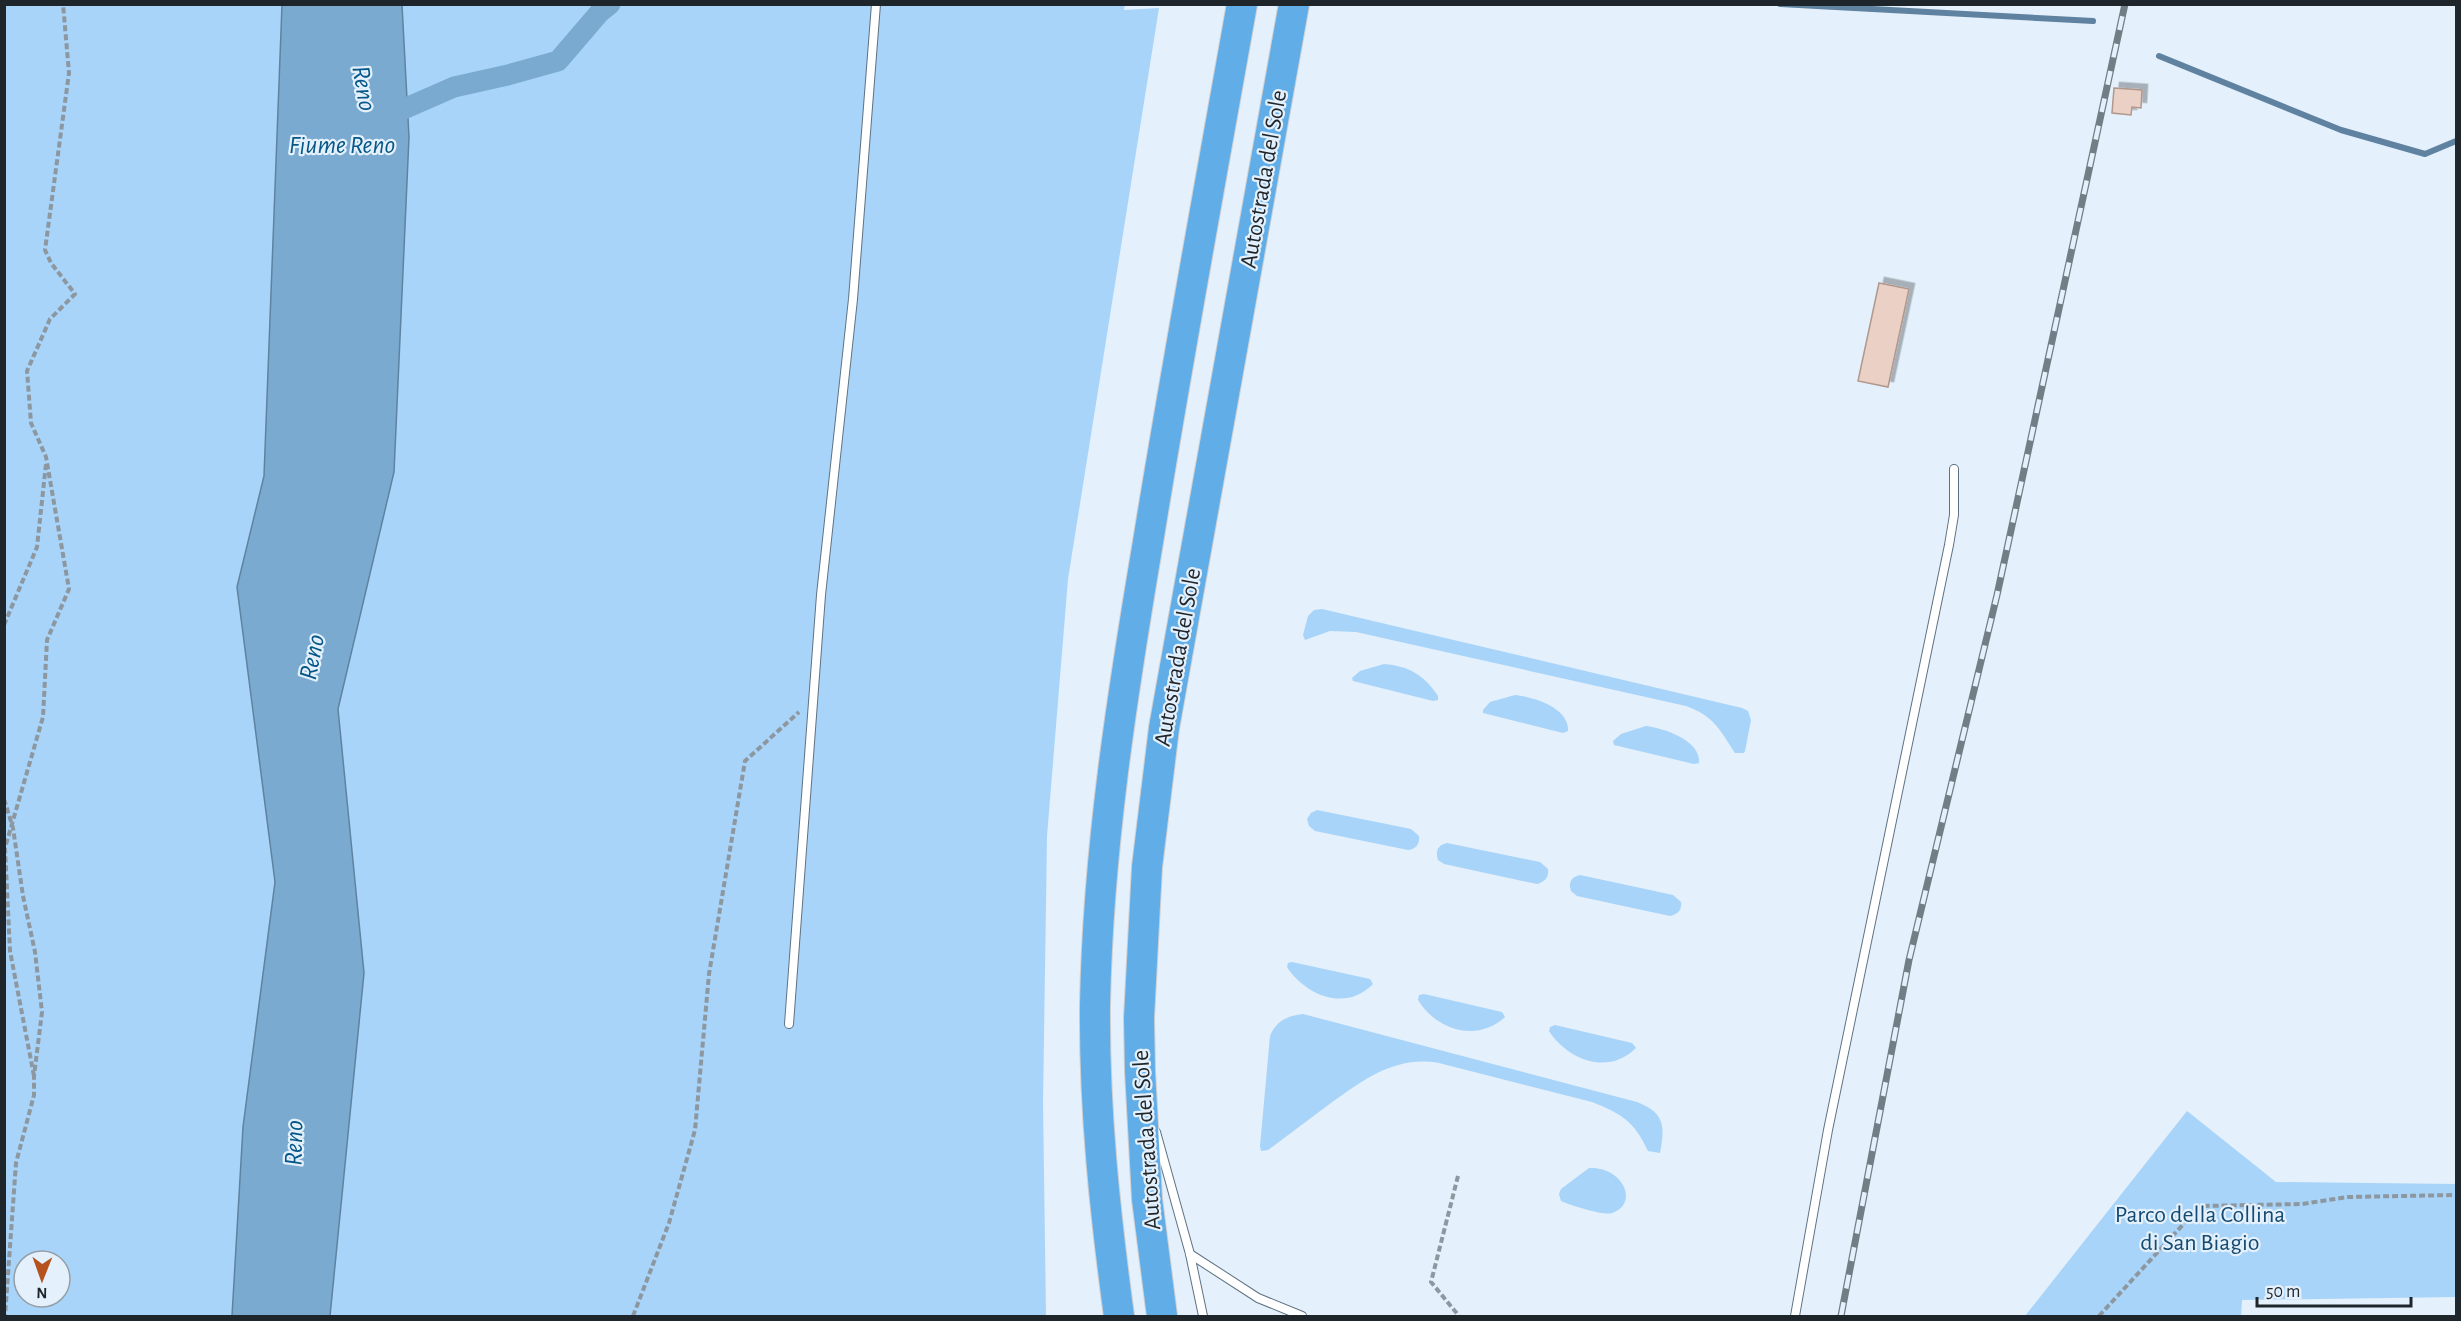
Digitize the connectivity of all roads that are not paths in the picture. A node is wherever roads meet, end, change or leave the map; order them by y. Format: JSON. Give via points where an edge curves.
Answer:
{"nodes":[{"id":1,"x":876,"y":4,"type":"edge"},
{"id":2,"x":1242,"y":4,"type":"edge"},
{"id":3,"x":1294,"y":4,"type":"edge"},
{"id":4,"x":1954,"y":469,"type":"dead end"},
{"id":5,"x":789,"y":1024,"type":"dead end"},
{"id":6,"x":1140,"y":1071,"type":"junction"},
{"id":7,"x":1190,"y":1254,"type":"junction"},
{"id":8,"x":1119,"y":1317,"type":"edge"},
{"id":9,"x":1162,"y":1317,"type":"edge"},
{"id":10,"x":1203,"y":1317,"type":"edge"},
{"id":11,"x":1302,"y":1317,"type":"edge"},
{"id":12,"x":1795,"y":1317,"type":"edge"}],
"edges":[{"from":1,"to":5,"type":"lane","via":[[853,299],[821,595]]},
{"from":2,"to":8,"type":"highway","name":"Autostrada del Sole","via":[[1121,704],[1102,862],[1095,1006],[1099,1147]]},
{"from":3,"to":6,"type":"highway","name":"Autostrada del Sole","via":[[1164,728],[1147,867]]},
{"from":4,"to":12,"type":"lane","via":[[1954,515],[1949,545],[1828,1130]]},
{"from":6,"to":7,"type":"lane"},
{"from":6,"to":9,"type":"highway","name":"Autostrada del Sole","via":[[1147,1199]]},
{"from":7,"to":10,"type":"lane"},
{"from":7,"to":11,"type":"lane","via":[[1258,1298]]}]}
